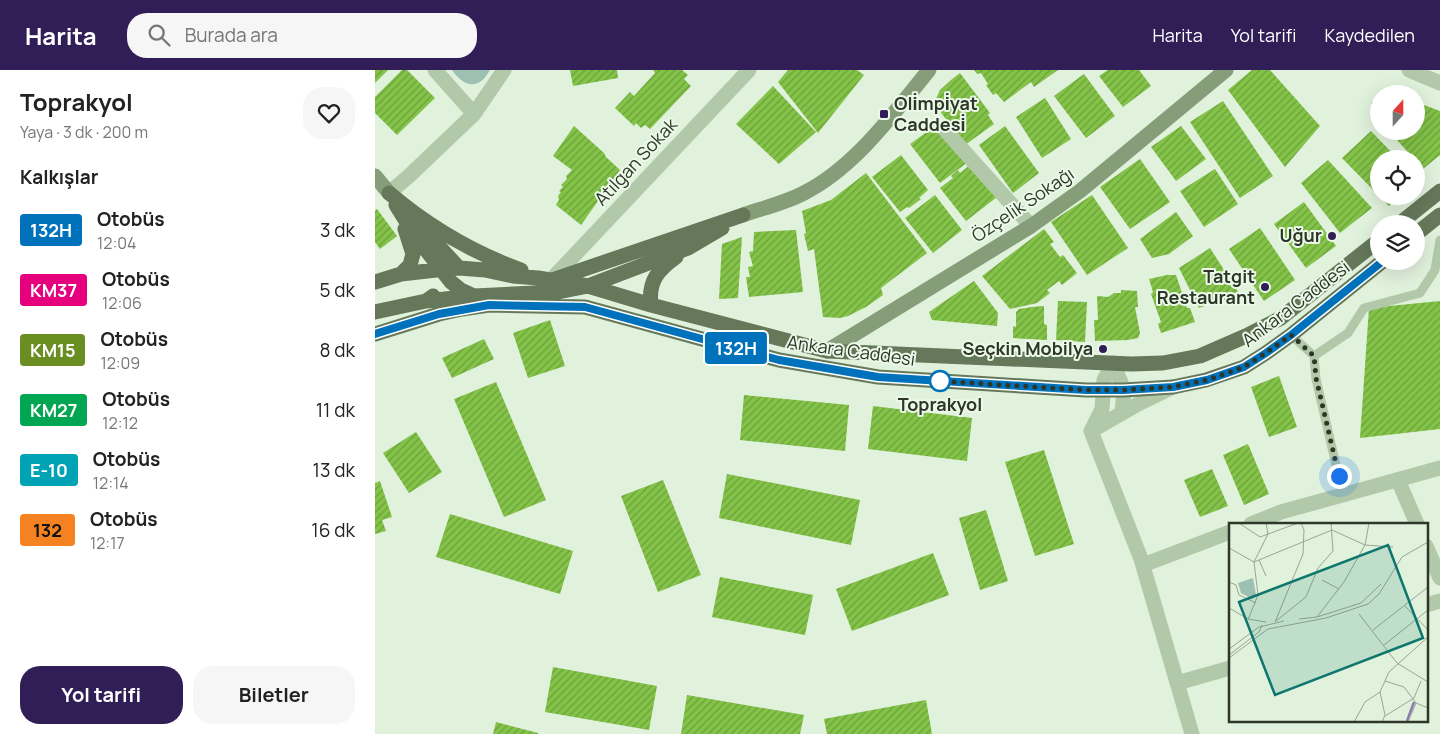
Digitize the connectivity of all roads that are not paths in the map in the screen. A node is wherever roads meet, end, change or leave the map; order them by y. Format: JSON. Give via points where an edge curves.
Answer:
{"nodes":[{"id":1,"x":435,"y":70,"type":"edge"},
{"id":2,"x":504,"y":70,"type":"edge"},
{"id":3,"x":749,"y":70,"type":"edge"},
{"id":4,"x":929,"y":70,"type":"edge"},
{"id":5,"x":1225,"y":70,"type":"edge"},
{"id":6,"x":1409,"y":70,"type":"edge"},
{"id":7,"x":1440,"y":83,"type":"edge"},
{"id":8,"x":474,"y":114,"type":"junction"},
{"id":9,"x":945,"y":130,"type":"dead end"},
{"id":10,"x":375,"y":176,"type":"edge"},
{"id":11,"x":1440,"y":191,"type":"edge"},
{"id":12,"x":389,"y":193,"type":"junction"},
{"id":13,"x":743,"y":215,"type":"junction"},
{"id":14,"x":1410,"y":215,"type":"edge"},
{"id":15,"x":1440,"y":215,"type":"edge"},
{"id":16,"x":1031,"y":226,"type":"junction"},
{"id":17,"x":1425,"y":227,"type":"edge"},
{"id":18,"x":1440,"y":240,"type":"edge"},
{"id":19,"x":1370,"y":247,"type":"edge"},
{"id":20,"x":688,"y":248,"type":"junction"},
{"id":21,"x":459,"y":268,"type":"junction"},
{"id":22,"x":442,"y":269,"type":"junction"},
{"id":23,"x":1372,"y":270,"type":"edge"},
{"id":24,"x":401,"y":274,"type":"junction"},
{"id":25,"x":551,"y":280,"type":"junction"},
{"id":26,"x":375,"y":282,"type":"edge"},
{"id":27,"x":451,"y":282,"type":"junction"},
{"id":28,"x":588,"y":286,"type":"junction"},
{"id":29,"x":474,"y":296,"type":"junction"},
{"id":30,"x":425,"y":301,"type":"junction"},
{"id":31,"x":489,"y":305,"type":"junction"},
{"id":32,"x":651,"y":305,"type":"junction"},
{"id":33,"x":375,"y":312,"type":"edge"},
{"id":34,"x":375,"y":334,"type":"edge"},
{"id":35,"x":1291,"y":335,"type":"junction"},
{"id":36,"x":827,"y":351,"type":"junction"},
{"id":37,"x":1314,"y":356,"type":"junction"},
{"id":38,"x":1113,"y":363,"type":"junction"},
{"id":39,"x":1173,"y":387,"type":"junction"},
{"id":40,"x":1103,"y":390,"type":"junction"},
{"id":41,"x":1123,"y":390,"type":"junction"},
{"id":42,"x":1122,"y":413,"type":"junction"},
{"id":43,"x":1091,"y":431,"type":"junction"},
{"id":44,"x":1440,"y":468,"type":"edge"},
{"id":45,"x":1397,"y":480,"type":"junction"},
{"id":46,"x":1343,"y":495,"type":"junction"},
{"id":47,"x":1254,"y":523,"type":"edge"},
{"id":48,"x":1417,"y":523,"type":"edge"},
{"id":49,"x":1229,"y":532,"type":"edge"},
{"id":50,"x":1427,"y":548,"type":"edge"},
{"id":51,"x":1143,"y":565,"type":"junction"},
{"id":52,"x":1440,"y":578,"type":"edge"},
{"id":53,"x":1440,"y":601,"type":"edge"},
{"id":54,"x":1427,"y":605,"type":"edge"},
{"id":55,"x":1229,"y":668,"type":"edge"},
{"id":56,"x":1177,"y":682,"type":"junction"},
{"id":57,"x":1192,"y":734,"type":"edge"}],
"edges":[{"from":1,"to":8,"type":"street"},
{"from":2,"to":8,"type":"street"},
{"from":3,"to":25,"type":"street","name":"Atılgan Sokak"},
{"from":4,"to":13,"type":"street","via":[[867,144],[843,167],[804,193]]},
{"from":5,"to":16,"type":"street","name":"Özçelik Sokağı","via":[[1080,191]]},
{"from":6,"to":7,"type":"street"},
{"from":8,"to":12,"type":"street"},
{"from":9,"to":16,"type":"street"},
{"from":10,"to":12,"type":"street"},
{"from":11,"to":14,"type":"main road"},
{"from":12,"to":21,"type":"main road"},
{"from":12,"to":22,"type":"main road","via":[[416,237]]},
{"from":12,"to":24,"type":"main road","via":[[413,254],[410,265]]},
{"from":12,"to":25,"type":"main road","via":[[427,224],[465,246]]},
{"from":13,"to":20,"type":"main road"},
{"from":13,"to":25,"type":"main road"},
{"from":15,"to":17,"type":"main road"},
{"from":16,"to":36,"type":"street","name":"Özçelik Sokağı"},
{"from":18,"to":37,"type":"lane","via":[[1435,270],[1420,293],[1364,308],[1348,333]]},
{"from":19,"to":38,"type":"main road","name":"Ankara Caddesi","via":[[1281,318],[1246,336],[1200,356],[1181,360]]},
{"from":20,"to":28,"type":"main road"},
{"from":20,"to":32,"type":"main road","via":[[656,275]]},
{"from":21,"to":22,"type":"main road","name":"Ankara Caddesi"},
{"from":21,"to":25,"type":"main road","name":"Ankara Caddesi"},
{"from":21,"to":27,"type":"main road"},
{"from":22,"to":24,"type":"main road","name":"Ankara Caddesi"},
{"from":22,"to":27,"type":"main road"},
{"from":23,"to":35,"type":"main road","name":"Ankara Caddesi"},
{"from":24,"to":26,"type":"main road","name":"Ankara Caddesi"},
{"from":25,"to":28,"type":"main road","name":"Ankara Caddesi"},
{"from":27,"to":29,"type":"main road"},
{"from":27,"to":30,"type":"main road"},
{"from":28,"to":29,"type":"main road","via":[[557,292]]},
{"from":28,"to":32,"type":"main road","name":"Ankara Caddesi"},
{"from":29,"to":30,"type":"main road"},
{"from":29,"to":31,"type":"main road"},
{"from":30,"to":33,"type":"main road"},
{"from":31,"to":34,"type":"main road","name":"Ankara Caddesi","via":[[439,314]]},
{"from":31,"to":40,"type":"main road","name":"Ankara Caddesi","via":[[585,307],[779,360],[878,377]]},
{"from":32,"to":36,"type":"main road","name":"Ankara Caddesi"},
{"from":35,"to":37,"type":"lane"},
{"from":35,"to":39,"type":"main road","name":"Ankara Caddesi","via":[[1244,367]]},
{"from":36,"to":38,"type":"main road","name":"Ankara Caddesi"},
{"from":37,"to":46,"type":"lane","via":[[1316,378]]},
{"from":38,"to":40,"type":"street","via":[[1104,380]]},
{"from":38,"to":41,"type":"street"},
{"from":39,"to":41,"type":"main road","name":"Ankara Caddesi"},
{"from":39,"to":42,"type":"street"},
{"from":40,"to":41,"type":"main road","name":"Ankara Caddesi"},
{"from":40,"to":43,"type":"street","via":[[1102,408]]},
{"from":41,"to":42,"type":"street"},
{"from":42,"to":43,"type":"street"},
{"from":43,"to":51,"type":"street"},
{"from":44,"to":45,"type":"street"},
{"from":45,"to":46,"type":"street"},
{"from":45,"to":48,"type":"street"},
{"from":46,"to":47,"type":"street"},
{"from":49,"to":51,"type":"street"},
{"from":50,"to":52,"type":"street"},
{"from":51,"to":56,"type":"street"},
{"from":53,"to":54,"type":"street"},
{"from":55,"to":56,"type":"street"},
{"from":56,"to":57,"type":"street"}]}
